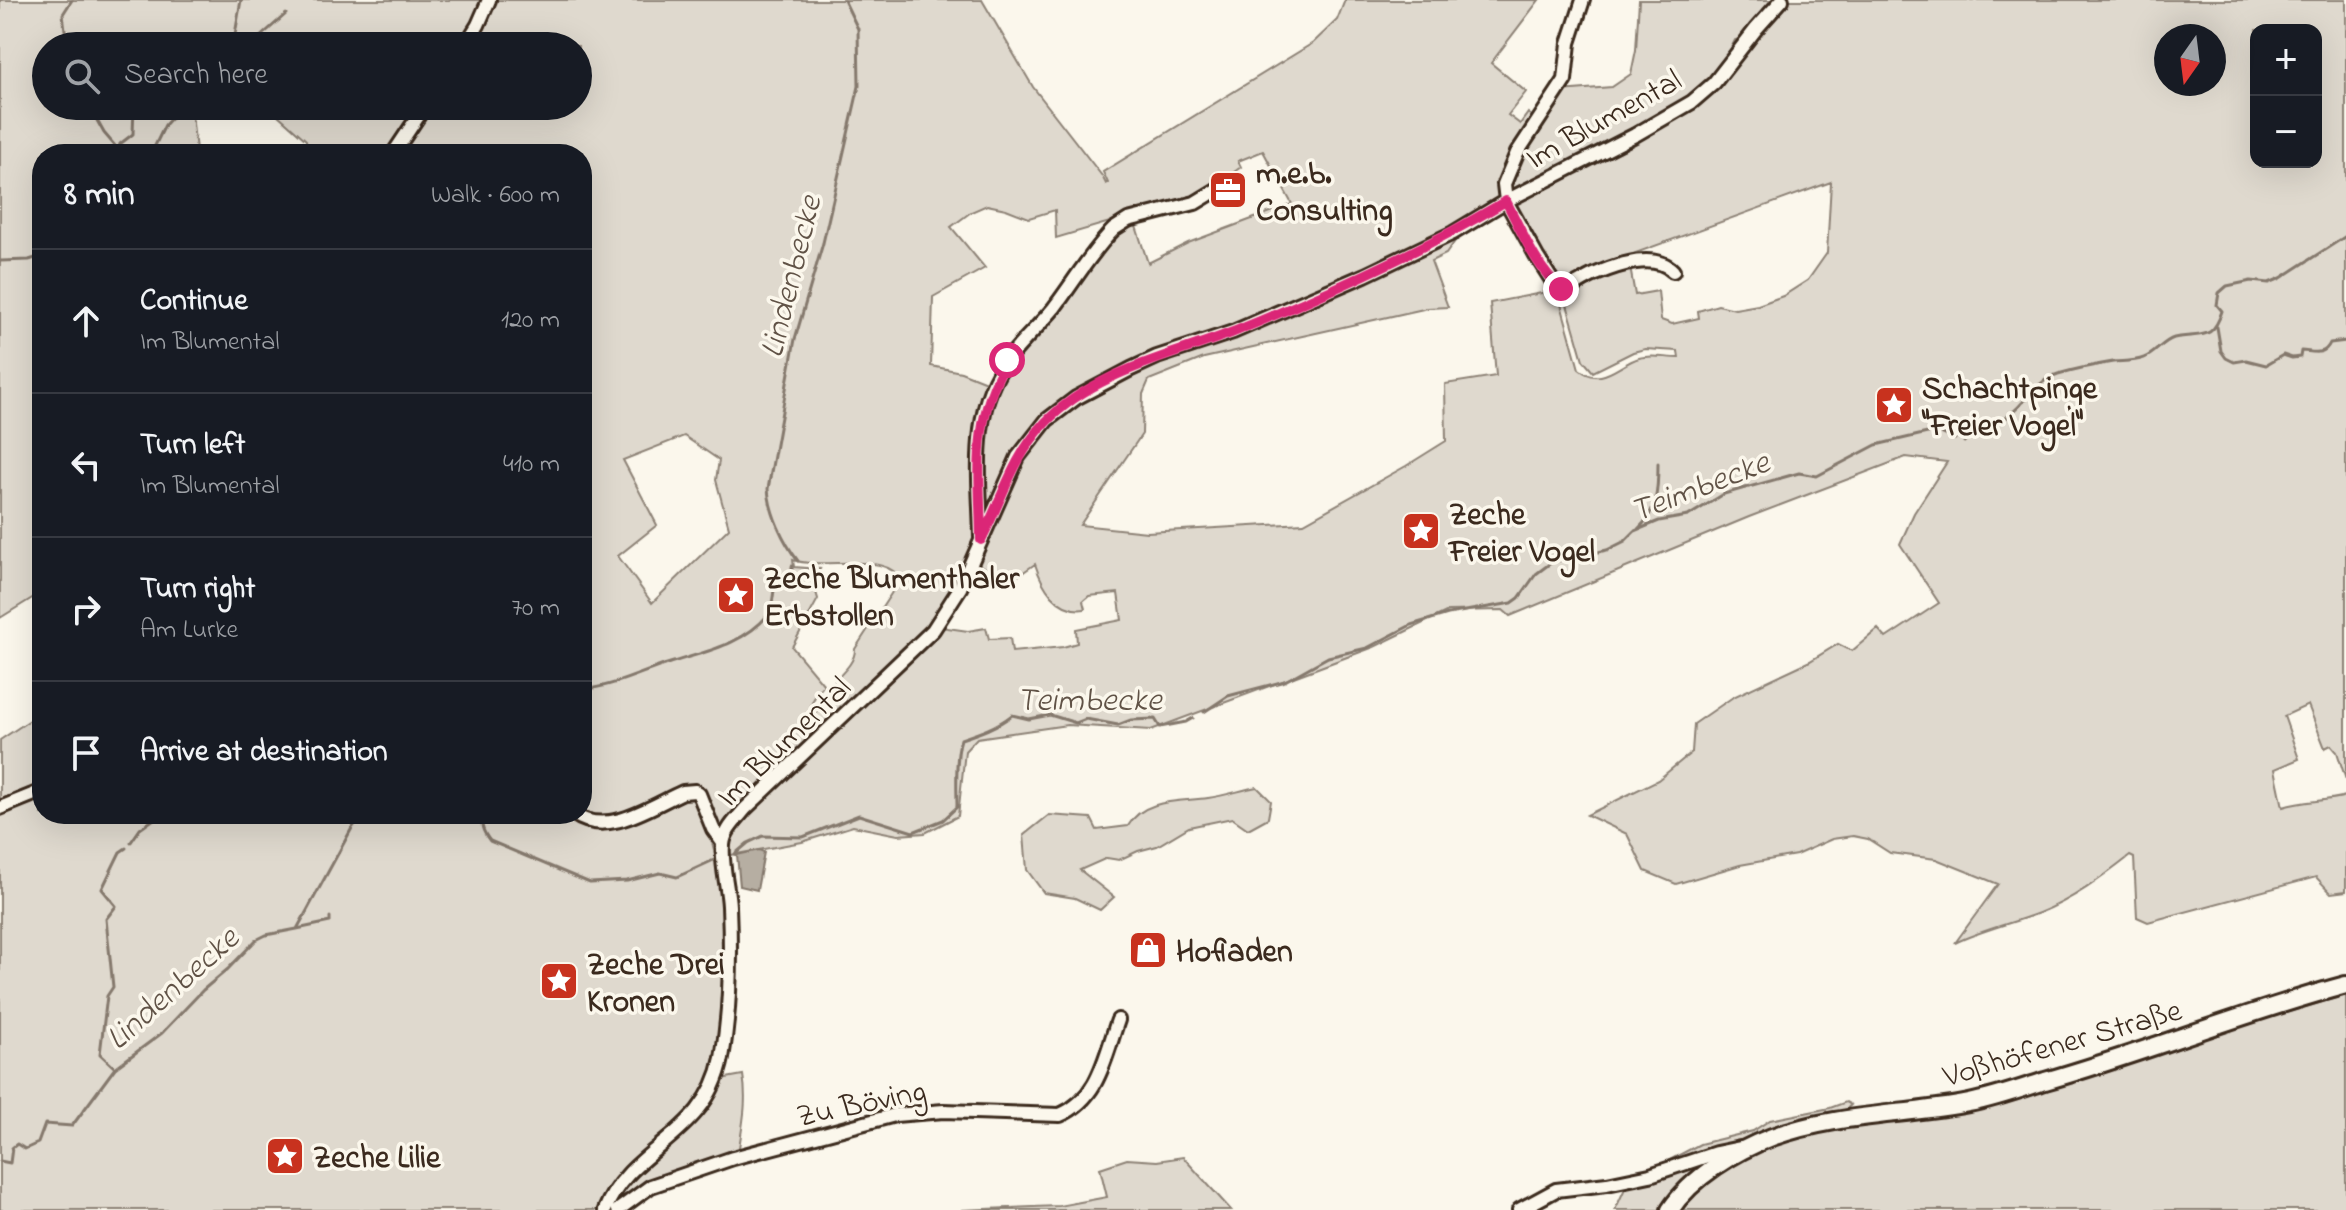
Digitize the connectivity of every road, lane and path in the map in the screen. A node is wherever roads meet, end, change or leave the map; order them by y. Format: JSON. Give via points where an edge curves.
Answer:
{"nodes":[{"id":1,"x":489,"y":0,"type":"edge"},
{"id":2,"x":1583,"y":0,"type":"edge"},
{"id":3,"x":1782,"y":0,"type":"edge"},
{"id":4,"x":472,"y":32,"type":"edge"},
{"id":5,"x":416,"y":120,"type":"edge"},
{"id":6,"x":400,"y":144,"type":"edge"},
{"id":7,"x":1218,"y":189,"type":"dead end"},
{"id":8,"x":1506,"y":201,"type":"junction"},
{"id":9,"x":1673,"y":271,"type":"dead end"},
{"id":10,"x":981,"y":540,"type":"junction"},
{"id":11,"x":32,"y":795,"type":"edge"},
{"id":12,"x":0,"y":808,"type":"edge"},
{"id":13,"x":592,"y":822,"type":"edge"},
{"id":14,"x":723,"y":843,"type":"junction"},
{"id":15,"x":2346,"y":985,"type":"edge"},
{"id":16,"x":1118,"y":1020,"type":"dead end"},
{"id":17,"x":1751,"y":1147,"type":"junction"},
{"id":18,"x":605,"y":1210,"type":"edge"},
{"id":19,"x":618,"y":1210,"type":"edge"},
{"id":20,"x":1519,"y":1210,"type":"edge"},
{"id":21,"x":1670,"y":1210,"type":"edge"}],
"edges":[{"from":1,"to":4,"type":"street"},
{"from":2,"to":8,"type":"street","name":"Im Blumental","via":[[1569,43],[1565,80],[1511,163],[1504,184]]},
{"from":3,"to":8,"type":"street","name":"Im Blumental","via":[[1692,102]]},
{"from":5,"to":6,"type":"street"},
{"from":7,"to":10,"type":"street","name":"Im Blumental","via":[[1195,203],[1128,220],[1114,229],[1007,360],[988,396],[979,442]]},
{"from":8,"to":9,"type":"street","via":[[1561,289],[1653,260]]},
{"from":8,"to":10,"type":"street","name":"Im Blumental","via":[[1365,275],[1233,332],[1157,357],[1076,398],[1028,442]]},
{"from":10,"to":14,"type":"street","name":"Im Blumental","via":[[960,588],[933,630],[745,809]]},
{"from":11,"to":12,"type":"street"},
{"from":13,"to":14,"type":"street","via":[[609,823],[695,791]]},
{"from":14,"to":18,"type":"street","name":"Im Blumental","via":[[729,940],[724,1044],[714,1084],[705,1102],[668,1142],[622,1179]]},
{"from":15,"to":17,"type":"street","name":"Voßhöfener Straße","via":[[1970,1103],[1849,1117]]},
{"from":16,"to":19,"type":"street","name":"Zu Böving","via":[[1095,1086],[1073,1110],[1060,1115],[895,1115],[651,1186]]},
{"from":17,"to":20,"type":"street","via":[[1650,1175],[1556,1190]]},
{"from":17,"to":21,"type":"street","name":"Voßhöfener Straße","via":[[1693,1183]]}]}
